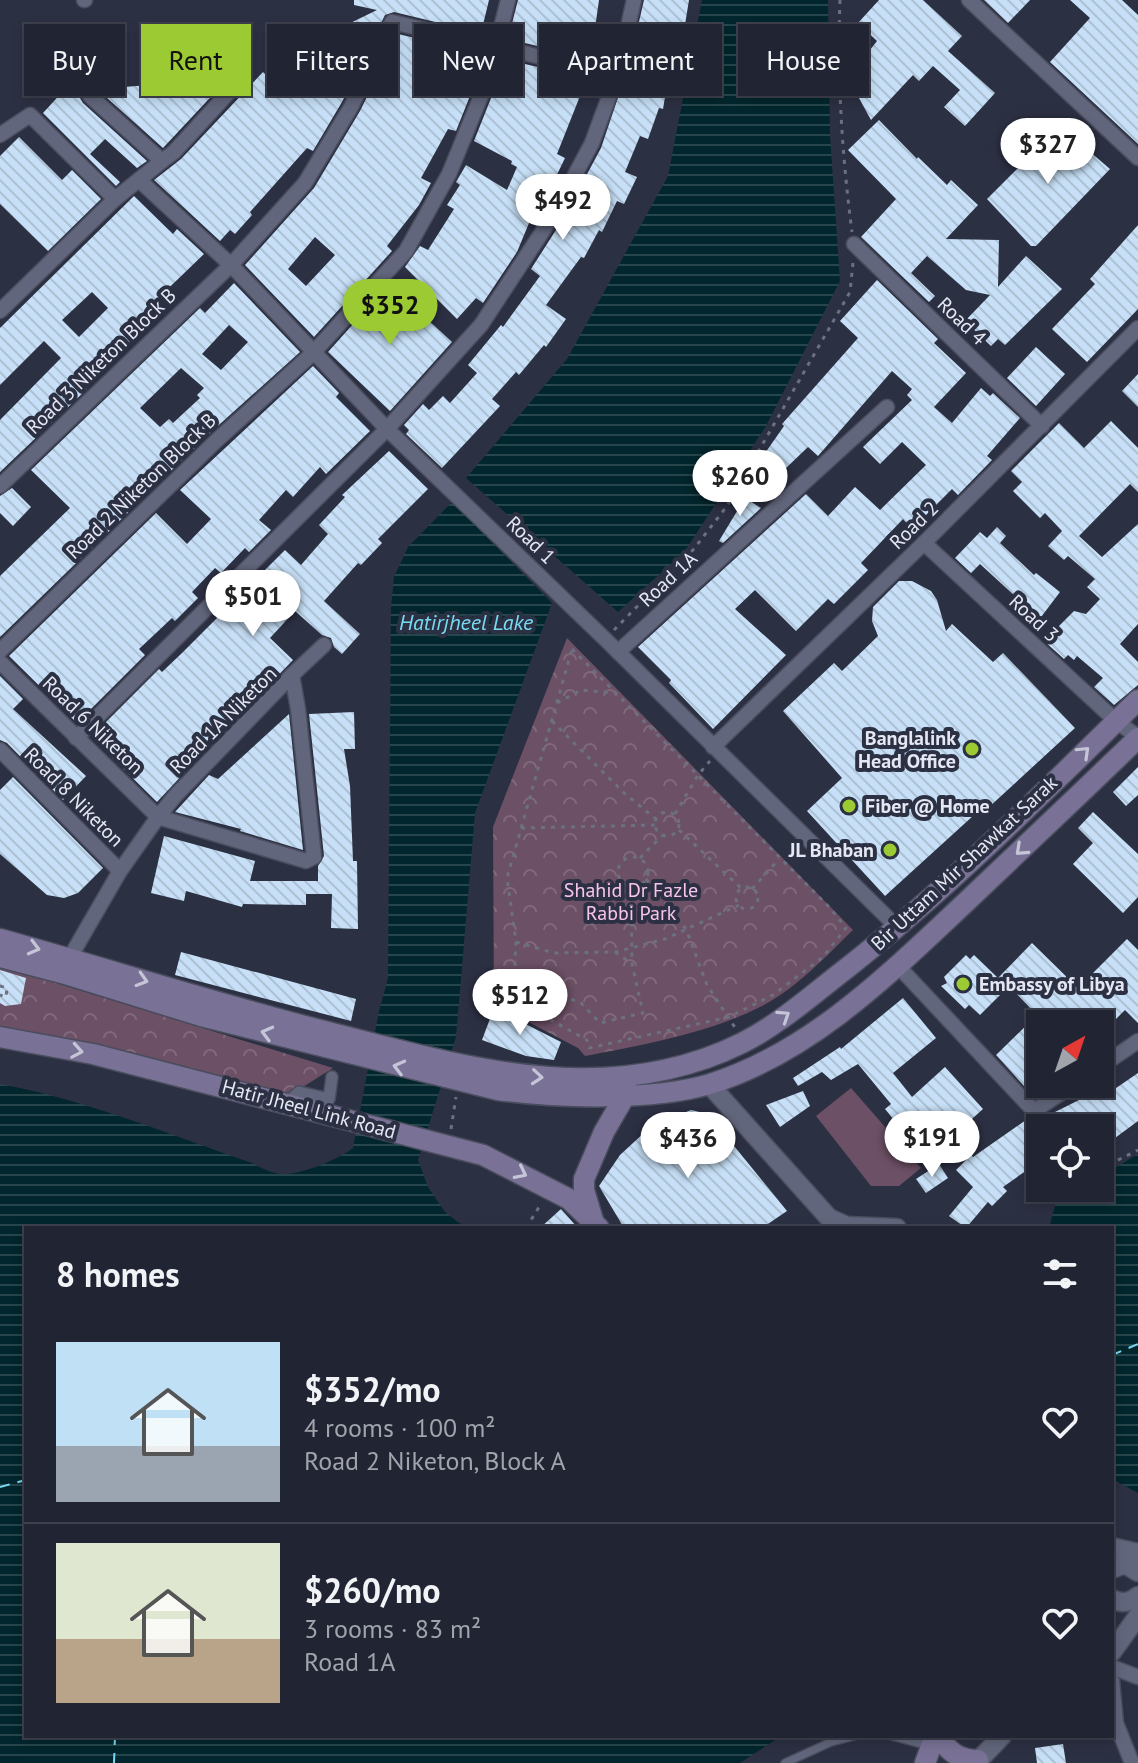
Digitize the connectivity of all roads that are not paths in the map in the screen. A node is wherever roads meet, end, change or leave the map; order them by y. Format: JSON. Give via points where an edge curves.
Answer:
{"nodes":[{"id":1,"x":508,"y":0,"type":"edge"},
{"id":2,"x":634,"y":0,"type":"edge"},
{"id":3,"x":969,"y":0,"type":"edge"},
{"id":4,"x":502,"y":24,"type":"edge"},
{"id":5,"x":629,"y":24,"type":"edge"},
{"id":6,"x":414,"y":27,"type":"edge"},
{"id":7,"x":90,"y":96,"type":"dead end"},
{"id":8,"x":225,"y":96,"type":"edge"},
{"id":9,"x":481,"y":96,"type":"edge"},
{"id":10,"x":609,"y":96,"type":"edge"},
{"id":11,"x":0,"y":135,"type":"edge"},
{"id":12,"x":1138,"y":158,"type":"edge"},
{"id":13,"x":162,"y":161,"type":"junction"},
{"id":14,"x":139,"y":180,"type":"junction"},
{"id":15,"x":115,"y":199,"type":"junction"},
{"id":16,"x":854,"y":244,"type":"road end"},
{"id":17,"x":231,"y":265,"type":"junction"},
{"id":18,"x":0,"y":311,"type":"edge"},
{"id":19,"x":1138,"y":328,"type":"edge"},
{"id":20,"x":313,"y":353,"type":"junction"},
{"id":21,"x":887,"y":407,"type":"dead end"},
{"id":22,"x":1042,"y":426,"type":"junction"},
{"id":23,"x":387,"y":429,"type":"junction"},
{"id":24,"x":0,"y":486,"type":"edge"},
{"id":25,"x":924,"y":543,"type":"junction"},
{"id":26,"x":324,"y":645,"type":"dead end"},
{"id":27,"x":0,"y":651,"type":"edge"},
{"id":28,"x":618,"y":652,"type":"junction"},
{"id":29,"x":0,"y":662,"type":"edge"},
{"id":30,"x":292,"y":675,"type":"junction"},
{"id":31,"x":1138,"y":700,"type":"edge"},
{"id":32,"x":1116,"y":721,"type":"junction"},
{"id":33,"x":76,"y":738,"type":"junction"},
{"id":34,"x":1138,"y":738,"type":"edge"},
{"id":35,"x":713,"y":747,"type":"junction"},
{"id":36,"x":0,"y":750,"type":"edge"},
{"id":37,"x":158,"y":817,"type":"junction"},
{"id":38,"x":120,"y":871,"type":"junction"},
{"id":39,"x":898,"y":928,"type":"junction"},
{"id":40,"x":0,"y":939,"type":"edge"},
{"id":41,"x":0,"y":957,"type":"edge"},
{"id":42,"x":65,"y":965,"type":"junction"},
{"id":43,"x":898,"y":966,"type":"junction"},
{"id":44,"x":0,"y":1037,"type":"edge"},
{"id":45,"x":1138,"y":1041,"type":"edge"},
{"id":46,"x":1114,"y":1057,"type":"edge"},
{"id":47,"x":332,"y":1077,"type":"dead end"},
{"id":48,"x":626,"y":1084,"type":"junction"},
{"id":49,"x":709,"y":1084,"type":"junction"},
{"id":50,"x":1054,"y":1098,"type":"edge"},
{"id":51,"x":287,"y":1103,"type":"junction"},
{"id":52,"x":596,"y":1224,"type":"edge"},
{"id":53,"x":847,"y":1226,"type":"edge"},
{"id":54,"x":1114,"y":1600,"type":"edge"},
{"id":55,"x":1138,"y":1602,"type":"edge"},
{"id":56,"x":1114,"y":1648,"type":"edge"},
{"id":57,"x":1114,"y":1668,"type":"edge"},
{"id":58,"x":1138,"y":1677,"type":"edge"},
{"id":59,"x":1114,"y":1702,"type":"edge"},
{"id":60,"x":846,"y":1738,"type":"edge"},
{"id":61,"x":901,"y":1738,"type":"edge"},
{"id":62,"x":1000,"y":1738,"type":"edge"},
{"id":63,"x":933,"y":1745,"type":"edge"},
{"id":64,"x":977,"y":1762,"type":"edge"},
{"id":65,"x":785,"y":1763,"type":"edge"},
{"id":66,"x":1132,"y":1763,"type":"edge"}],
"edges":[{"from":1,"to":4,"type":"street","name":"Road 2 Niketon Block B"},
{"from":2,"to":5,"type":"street"},
{"from":3,"to":12,"type":"street"},
{"from":6,"to":17,"type":"street","name":"Road 3 Niketon Block B","via":[[392,22],[351,107],[305,183]]},
{"from":7,"to":13,"type":"street"},
{"from":8,"to":13,"type":"street"},
{"from":9,"to":20,"type":"street","name":"Road 2 Niketon Block B","via":[[449,174],[406,251]]},
{"from":10,"to":23,"type":"street","via":[[592,143],[554,214],[481,325]]},
{"from":11,"to":15,"type":"street","via":[[30,115]]},
{"from":13,"to":14,"type":"street"},
{"from":14,"to":15,"type":"street"},
{"from":14,"to":17,"type":"street","name":"Road 1"},
{"from":15,"to":18,"type":"street"},
{"from":16,"to":22,"type":"street","name":"Road 4"},
{"from":17,"to":20,"type":"street","name":"Road 1"},
{"from":17,"to":24,"type":"street","name":"Road 3 Niketon Block B"},
{"from":19,"to":22,"type":"street","name":"Road 2"},
{"from":20,"to":23,"type":"street","name":"Road 1"},
{"from":20,"to":27,"type":"street","name":"Road 2 Niketon Block B"},
{"from":21,"to":28,"type":"street","name":"Road 1A"},
{"from":22,"to":25,"type":"street","name":"Road 2"},
{"from":23,"to":28,"type":"street","name":"Road 1"},
{"from":23,"to":33,"type":"street"},
{"from":25,"to":32,"type":"street","name":"Road 3"},
{"from":25,"to":35,"type":"street","name":"Road 2"},
{"from":26,"to":30,"type":"street"},
{"from":28,"to":35,"type":"street","name":"Road 1"},
{"from":29,"to":33,"type":"street","name":"Road 6 Niketon"},
{"from":30,"to":37,"type":"street","name":"Road 1A Niketon"},
{"from":30,"to":37,"type":"street","name":"Road 1A Niketon","via":[[314,857],[306,861]]},
{"from":31,"to":32,"type":"main road","name":"Bir Uttam Mir Shawkat Sarak"},
{"from":32,"to":34,"type":"street","name":"Road 3"},
{"from":39,"to":32,"type":"main road","name":"Bir Uttam Mir Shawkat Sarak","one_way":true},
{"from":33,"to":37,"type":"street","name":"Road 6 Niketon"},
{"from":34,"to":43,"type":"main road","name":"Bir Uttam Mir Shawkat Sarak","one_way":true},
{"from":35,"to":39,"type":"street","name":"Road 1"},
{"from":36,"to":38,"type":"street","name":"Road 8 Niketon"},
{"from":37,"to":38,"type":"street","name":"Road 1A Niketon"},
{"from":38,"to":42,"type":"street","name":"Road 1A Niketon"},
{"from":48,"to":39,"type":"main road","name":"Bir Uttam Mir Shawkat Sarak","one_way":true,"via":[[743,1042],[794,1010]]},
{"from":40,"to":42,"type":"main road","one_way":true},
{"from":41,"to":42,"type":"main road"},
{"from":42,"to":48,"type":"main road","name":"Bir Uttam Mir Shawkat Sarak","via":[[534,1095]]},
{"from":43,"to":49,"type":"main road","name":"Bir Uttam Mir Shawkat Sarak","via":[[808,1036]]},
{"from":43,"to":50,"type":"street","via":[[1034,1111]]},
{"from":44,"to":51,"type":"main road","name":"Hatir Jheel Link Road","one_way":true,"via":[[93,1054]]},
{"from":45,"to":46,"type":"street"},
{"from":47,"to":51,"type":"street","via":[[329,1099],[299,1092]]},
{"from":48,"to":49,"type":"main road","name":"Bir Uttam Mir Shawkat Sarak"},
{"from":48,"to":52,"type":"main road","via":[[584,1179]]},
{"from":49,"to":53,"type":"street","via":[[829,1218]]},
{"from":51,"to":52,"type":"main road","name":"Hatir Jheel Link Road","one_way":true,"via":[[483,1155],[569,1199]]},
{"from":54,"to":55,"type":"street"},
{"from":55,"to":56,"type":"street"},
{"from":57,"to":58,"type":"street"},
{"from":59,"to":66,"type":"street","via":[[1116,1723]]},
{"from":60,"to":65,"type":"lane"},
{"from":61,"to":63,"type":"lane"},
{"from":62,"to":64,"type":"street"},
{"from":63,"to":64,"type":"main road"}]}
